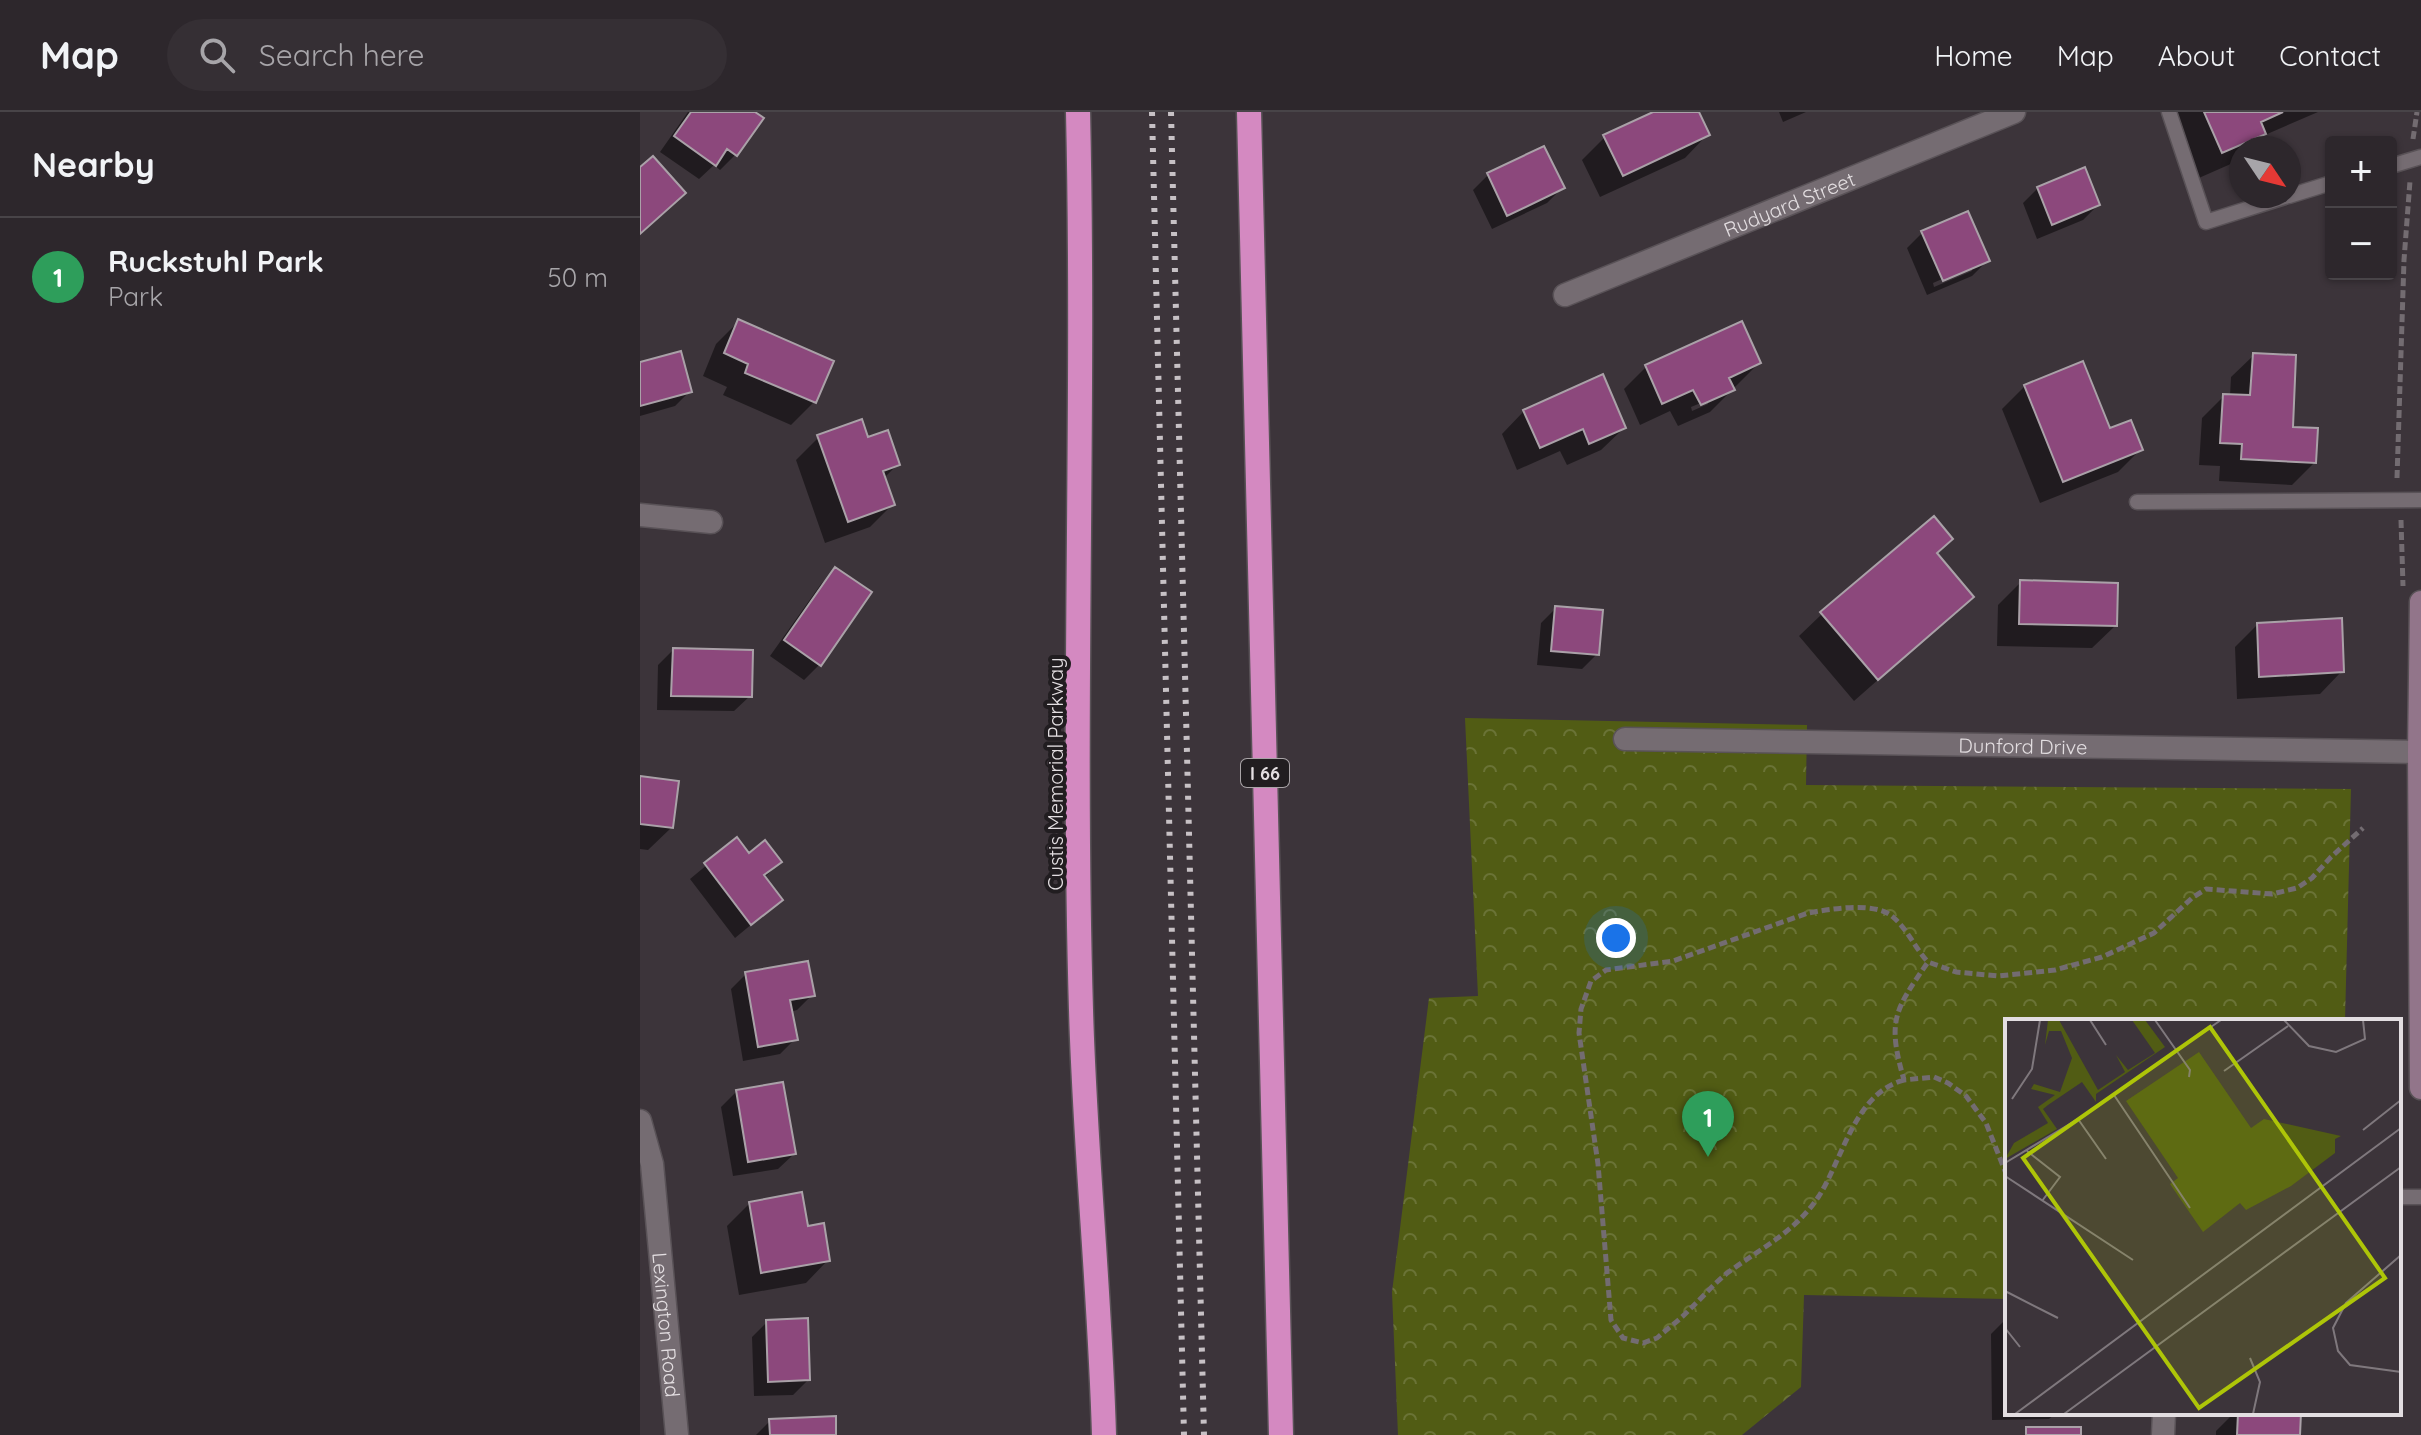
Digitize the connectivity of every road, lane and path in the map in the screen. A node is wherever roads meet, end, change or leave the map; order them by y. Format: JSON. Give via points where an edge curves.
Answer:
{"nodes":[{"id":1,"x":1078,"y":112,"type":"edge"},
{"id":2,"x":1249,"y":112,"type":"edge"},
{"id":3,"x":2014,"y":112,"type":"edge"},
{"id":4,"x":2169,"y":112,"type":"edge"},
{"id":5,"x":2417,"y":112,"type":"edge"},
{"id":6,"x":2416,"y":158,"type":"edge"},
{"id":7,"x":2325,"y":185,"type":"edge"},
{"id":8,"x":2301,"y":192,"type":"edge"},
{"id":9,"x":2250,"y":208,"type":"edge"},
{"id":10,"x":1565,"y":295,"type":"dead end"},
{"id":11,"x":2397,"y":473,"type":"dead end"},
{"id":12,"x":2421,"y":500,"type":"edge"},
{"id":13,"x":2137,"y":502,"type":"dead end"},
{"id":14,"x":640,"y":515,"type":"edge"},
{"id":15,"x":711,"y":522,"type":"dead end"},
{"id":16,"x":2421,"y":602,"type":"edge"},
{"id":17,"x":1625,"y":739,"type":"dead end"},
{"id":18,"x":2419,"y":752,"type":"junction"},
{"id":19,"x":2363,"y":828,"type":"dead end"},
{"id":20,"x":1928,"y":962,"type":"junction"},
{"id":21,"x":1904,"y":1080,"type":"junction"},
{"id":22,"x":2421,"y":1088,"type":"edge"},
{"id":23,"x":640,"y":1121,"type":"edge"},
{"id":24,"x":2005,"y":1171,"type":"edge"},
{"id":25,"x":2164,"y":1415,"type":"edge"},
{"id":26,"x":677,"y":1435,"type":"edge"},
{"id":27,"x":1104,"y":1435,"type":"edge"},
{"id":28,"x":1281,"y":1435,"type":"edge"},
{"id":29,"x":2163,"y":1435,"type":"edge"}],
"edges":[{"from":1,"to":27,"type":"highway","name":"Custis Memorial Parkway","via":[[1081,1011]]},
{"from":2,"to":28,"type":"highway","number":"I 66"},
{"from":3,"to":10,"type":"street","name":"Rudyard Street"},
{"from":4,"to":9,"type":"lane","via":[[2206,222]]},
{"from":5,"to":6,"type":"path"},
{"from":6,"to":11,"type":"path","via":[[2404,260]]},
{"from":7,"to":8,"type":"lane"},
{"from":12,"to":13,"type":"lane"},
{"from":14,"to":15,"type":"street"},
{"from":16,"to":18,"type":"main road"},
{"from":17,"to":18,"type":"street","name":"Dunford Drive"},
{"from":18,"to":22,"type":"main road"},
{"from":19,"to":20,"type":"path","via":[[2297,888],[2272,894],[2206,889],[2154,933],[2102,957],[2055,970],[1999,976],[1956,972]]},
{"from":20,"to":21,"type":"path","via":[[1901,1000],[1897,1017],[1895,1050]]},
{"from":20,"to":21,"type":"path","via":[[1882,909],[1832,910],[1808,913],[1660,964],[1606,970],[1591,981],[1579,1033],[1598,1164],[1611,1320],[1623,1338],[1643,1343],[1657,1338],[1731,1270],[1783,1236],[1820,1194],[1869,1104],[1888,1086]]},
{"from":21,"to":24,"type":"path","via":[[1934,1077],[1966,1096],[1986,1123]]},
{"from":23,"to":26,"type":"street","name":"Lexington Road","via":[[652,1164]]},
{"from":25,"to":29,"type":"street"}]}
